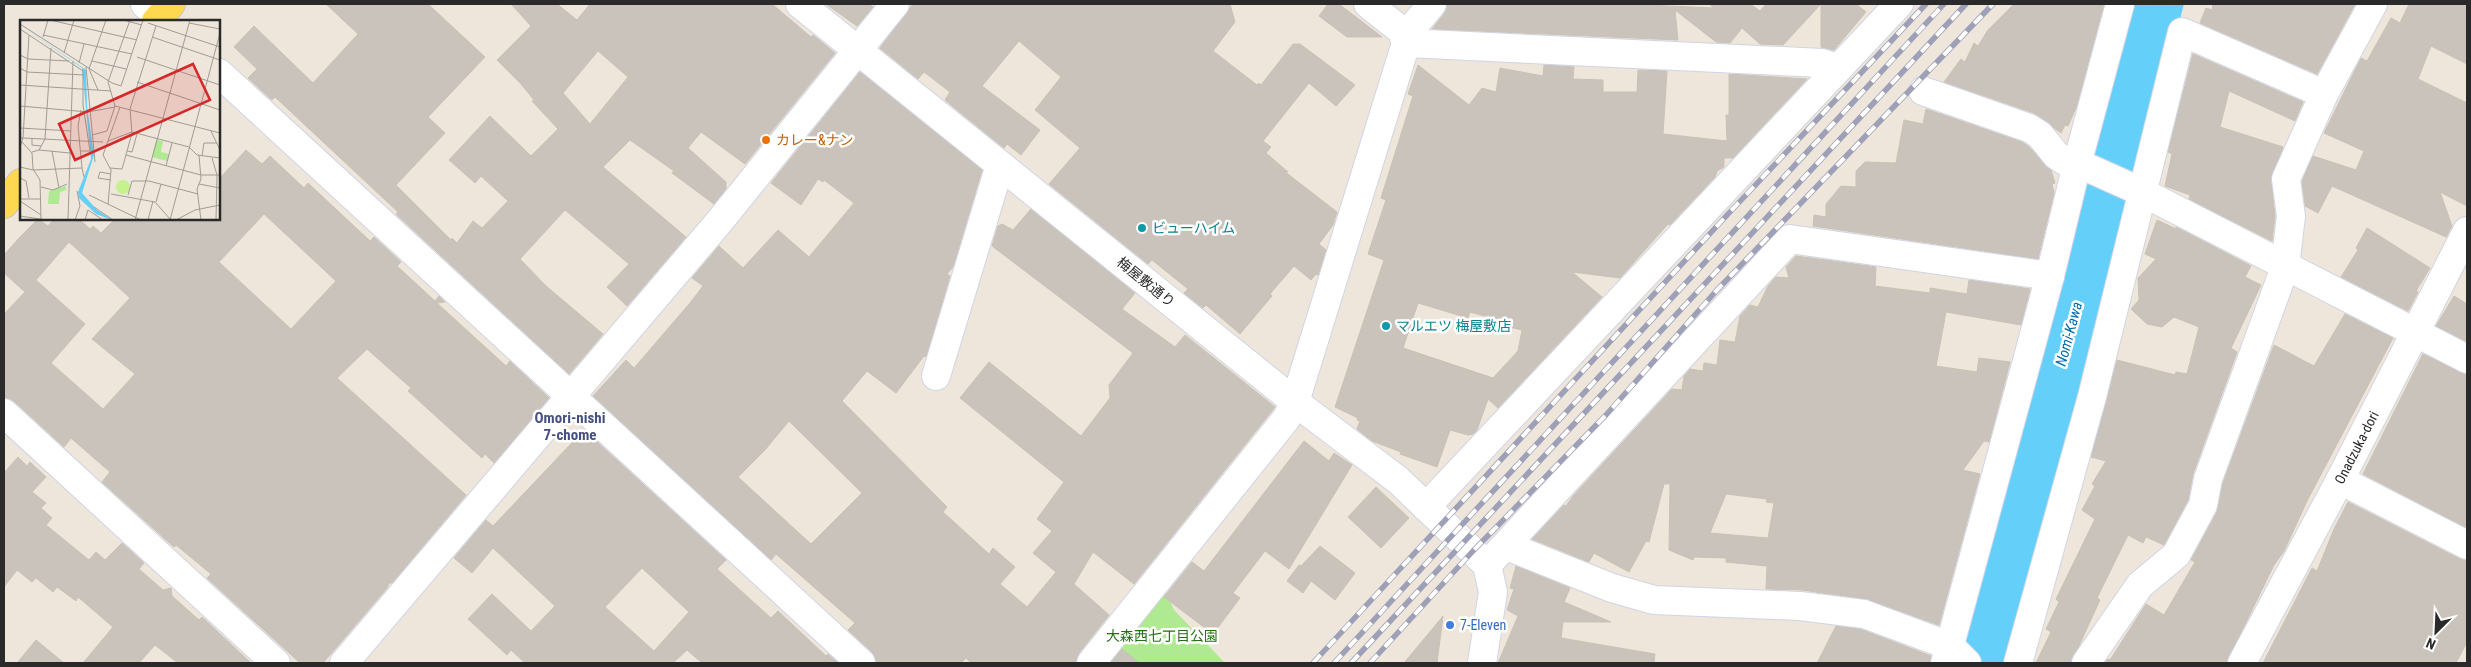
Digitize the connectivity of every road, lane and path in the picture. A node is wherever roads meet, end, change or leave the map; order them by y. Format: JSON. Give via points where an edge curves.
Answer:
{"nodes":[{"id":1,"x":800,"y":4,"type":"edge"},
{"id":2,"x":895,"y":4,"type":"edge"},
{"id":3,"x":1368,"y":4,"type":"edge"},
{"id":4,"x":1432,"y":4,"type":"edge"},
{"id":5,"x":1899,"y":4,"type":"edge"},
{"id":6,"x":2120,"y":4,"type":"edge"},
{"id":7,"x":2374,"y":4,"type":"edge"},
{"id":8,"x":1406,"y":42,"type":"junction"},
{"id":9,"x":857,"y":50,"type":"junction"},
{"id":10,"x":1837,"y":68,"type":"junction"},
{"id":11,"x":220,"y":73,"type":"edge"},
{"id":12,"x":1923,"y":91,"type":"dead end"},
{"id":13,"x":2324,"y":94,"type":"junction"},
{"id":14,"x":1000,"y":165,"type":"junction"},
{"id":15,"x":2080,"y":165,"type":"junction"},
{"id":16,"x":20,"y":184,"type":"edge"},
{"id":17,"x":2139,"y":191,"type":"junction"},
{"id":18,"x":4,"y":204,"type":"edge"},
{"id":19,"x":2467,"y":231,"type":"edge"},
{"id":20,"x":2285,"y":267,"type":"junction"},
{"id":21,"x":2050,"y":276,"type":"junction"},
{"id":22,"x":2416,"y":333,"type":"junction"},
{"id":23,"x":2467,"y":359,"type":"edge"},
{"id":24,"x":936,"y":376,"type":"dead end"},
{"id":25,"x":571,"y":398,"type":"junction"},
{"id":26,"x":1295,"y":402,"type":"junction"},
{"id":27,"x":4,"y":413,"type":"edge"},
{"id":28,"x":2340,"y":480,"type":"junction"},
{"id":29,"x":1426,"y":507,"type":"junction"},
{"id":30,"x":2467,"y":545,"type":"edge"},
{"id":31,"x":1507,"y":546,"type":"junction"},
{"id":32,"x":1487,"y":565,"type":"junction"},
{"id":33,"x":1954,"y":655,"type":"edge"},
{"id":34,"x":276,"y":663,"type":"edge"},
{"id":35,"x":344,"y":663,"type":"edge"},
{"id":36,"x":861,"y":663,"type":"edge"},
{"id":37,"x":1091,"y":663,"type":"edge"},
{"id":38,"x":1482,"y":663,"type":"edge"},
{"id":39,"x":2018,"y":663,"type":"edge"},
{"id":40,"x":2086,"y":663,"type":"edge"},
{"id":41,"x":2242,"y":663,"type":"edge"}],
"edges":[{"from":1,"to":9,"type":"street","name":"梅屋敷通り"},
{"from":2,"to":9,"type":"street"},
{"from":3,"to":8,"type":"street","via":[[1402,31]]},
{"from":4,"to":8,"type":"street","via":[[1412,28]]},
{"from":5,"to":10,"type":"street"},
{"from":6,"to":15,"type":"street"},
{"from":7,"to":13,"type":"street"},
{"from":8,"to":10,"type":"street","via":[[1822,63]]},
{"from":8,"to":26,"type":"street"},
{"from":9,"to":14,"type":"street","name":"梅屋敷通り"},
{"from":9,"to":25,"type":"street","via":[[719,222]]},
{"from":10,"to":29,"type":"street"},
{"from":11,"to":25,"type":"street"},
{"from":12,"to":15,"type":"street","via":[[2030,128],[2065,162]]},
{"from":13,"to":17,"type":"street","via":[[2182,32]]},
{"from":13,"to":20,"type":"street","via":[[2286,179],[2291,216]]},
{"from":14,"to":24,"type":"street"},
{"from":14,"to":26,"type":"street","name":"梅屋敷通り"},
{"from":15,"to":17,"type":"street"},
{"from":15,"to":21,"type":"street"},
{"from":16,"to":18,"type":"main road"},
{"from":17,"to":20,"type":"street"},
{"from":17,"to":39,"type":"street","via":[[2092,397]]},
{"from":19,"to":22,"type":"street","name":"Onadzuka-dori"},
{"from":20,"to":22,"type":"street"},
{"from":20,"to":40,"type":"street","via":[[2208,479],[2204,505],[2176,555],[2140,585]]},
{"from":21,"to":31,"type":"street","via":[[1790,239]]},
{"from":21,"to":33,"type":"street"},
{"from":22,"to":23,"type":"street"},
{"from":22,"to":28,"type":"street","name":"Onadzuka-dori"},
{"from":25,"to":35,"type":"street"},
{"from":25,"to":36,"type":"street"},
{"from":26,"to":29,"type":"street","name":"梅屋敷通り","via":[[1398,480]]},
{"from":26,"to":37,"type":"street","via":[[1286,419]]},
{"from":27,"to":34,"type":"street"},
{"from":28,"to":30,"type":"street"},
{"from":28,"to":41,"type":"street","name":"Onadzuka-dori"},
{"from":29,"to":32,"type":"street","name":"梅屋敷通り"},
{"from":31,"to":32,"type":"street"},
{"from":31,"to":33,"type":"street","via":[[1612,588],[1654,600],[1800,606],[1864,614]]},
{"from":32,"to":38,"type":"street","via":[[1493,592]]}]}
